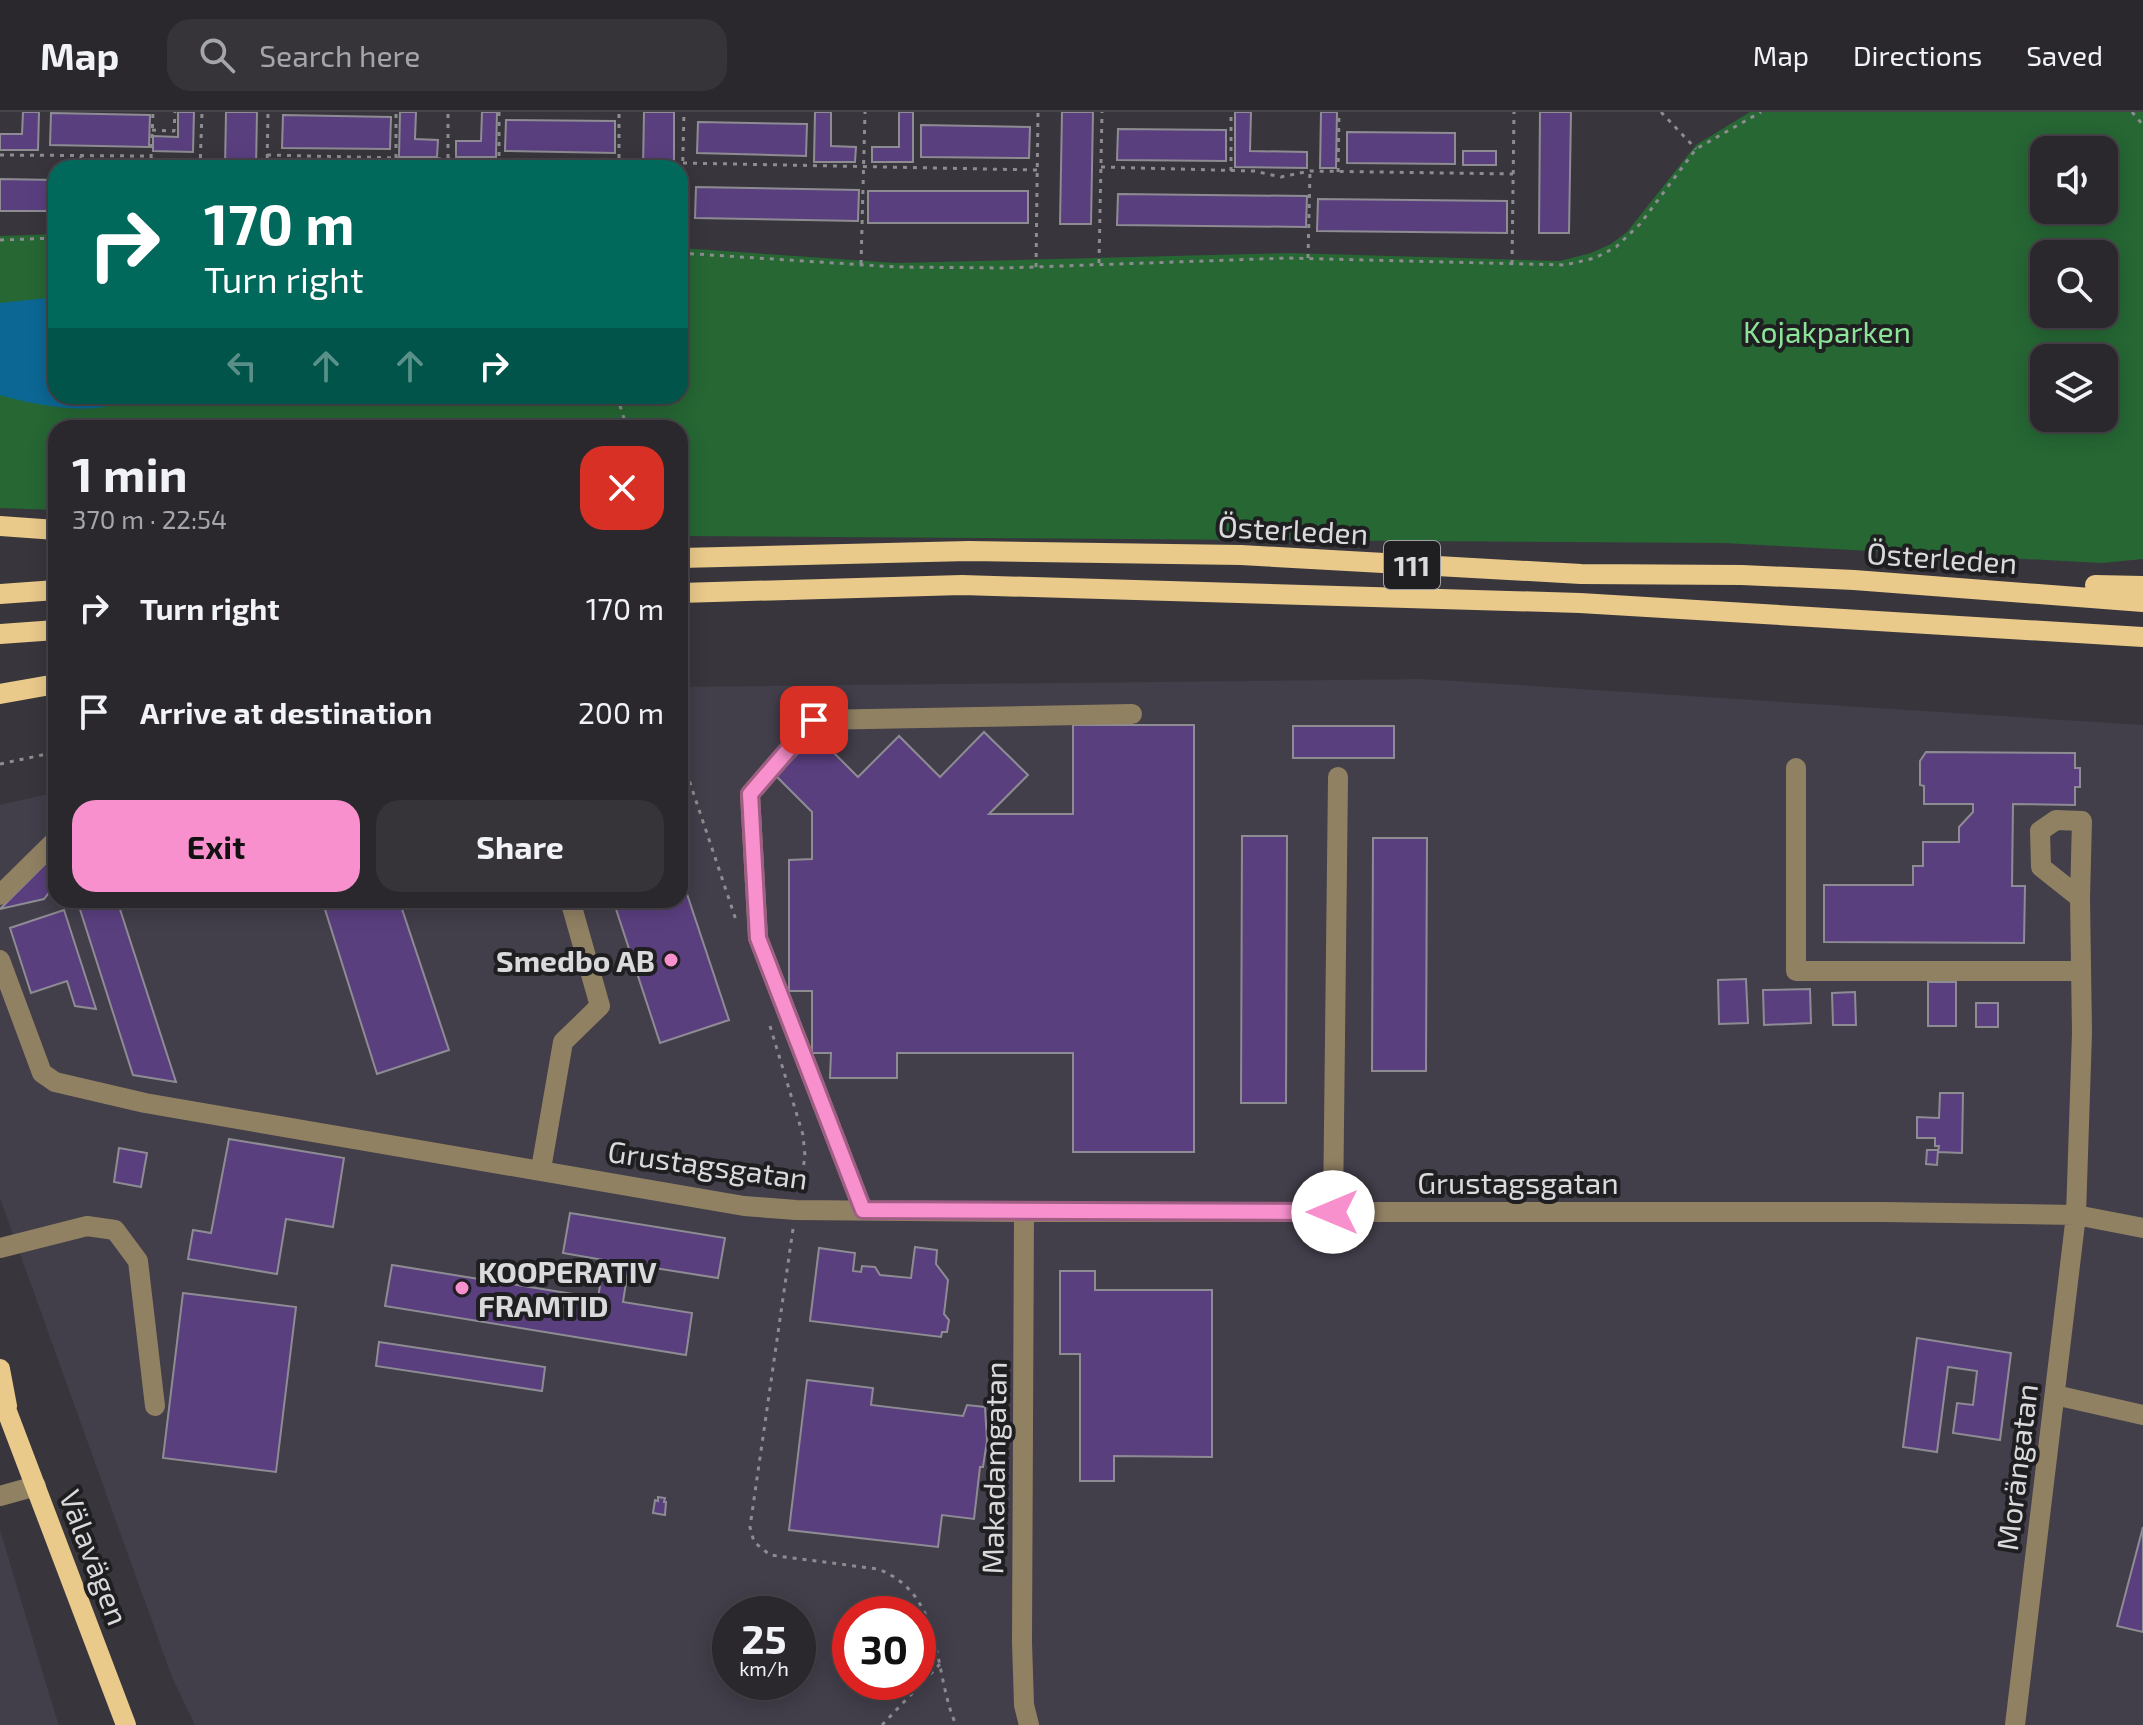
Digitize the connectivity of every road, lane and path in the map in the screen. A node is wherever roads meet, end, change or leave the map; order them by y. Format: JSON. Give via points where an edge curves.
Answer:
{"nodes":[{"id":1,"x":153,"y":112,"type":"edge"},
{"id":2,"x":175,"y":112,"type":"edge"},
{"id":3,"x":202,"y":112,"type":"edge"},
{"id":4,"x":268,"y":112,"type":"edge"},
{"id":5,"x":396,"y":112,"type":"edge"},
{"id":6,"x":448,"y":112,"type":"edge"},
{"id":7,"x":499,"y":112,"type":"edge"},
{"id":8,"x":619,"y":112,"type":"edge"},
{"id":9,"x":684,"y":112,"type":"edge"},
{"id":10,"x":865,"y":112,"type":"edge"},
{"id":11,"x":1038,"y":112,"type":"edge"},
{"id":12,"x":1102,"y":112,"type":"edge"},
{"id":13,"x":1231,"y":112,"type":"edge"},
{"id":14,"x":1339,"y":112,"type":"edge"},
{"id":15,"x":1514,"y":112,"type":"edge"},
{"id":16,"x":1661,"y":112,"type":"edge"},
{"id":17,"x":1761,"y":112,"type":"edge"},
{"id":18,"x":2132,"y":112,"type":"edge"},
{"id":19,"x":2143,"y":125,"type":"edge"},
{"id":20,"x":152,"y":130,"type":"junction"},
{"id":21,"x":1696,"y":149,"type":"junction"},
{"id":22,"x":0,"y":155,"type":"edge"},
{"id":23,"x":267,"y":155,"type":"junction"},
{"id":24,"x":81,"y":156,"type":"junction"},
{"id":25,"x":151,"y":158,"type":"junction"},
{"id":26,"x":396,"y":158,"type":"junction"},
{"id":27,"x":448,"y":159,"type":"junction"},
{"id":28,"x":81,"y":160,"type":"edge"},
{"id":29,"x":176,"y":160,"type":"edge"},
{"id":30,"x":201,"y":160,"type":"edge"},
{"id":31,"x":267,"y":160,"type":"edge"},
{"id":32,"x":499,"y":160,"type":"joint"},
{"id":33,"x":619,"y":160,"type":"edge"},
{"id":34,"x":683,"y":160,"type":"edge"},
{"id":35,"x":688,"y":163,"type":"edge"},
{"id":36,"x":863,"y":167,"type":"junction"},
{"id":37,"x":1101,"y":167,"type":"junction"},
{"id":38,"x":1037,"y":170,"type":"junction"},
{"id":39,"x":1231,"y":171,"type":"junction"},
{"id":40,"x":1310,"y":171,"type":"junction"},
{"id":41,"x":1338,"y":172,"type":"junction"},
{"id":42,"x":1513,"y":174,"type":"junction"},
{"id":43,"x":48,"y":238,"type":"edge"},
{"id":44,"x":0,"y":240,"type":"edge"},
{"id":45,"x":688,"y":254,"type":"edge"},
{"id":46,"x":1308,"y":258,"type":"junction"},
{"id":47,"x":1099,"y":263,"type":"junction"},
{"id":48,"x":1512,"y":264,"type":"junction"},
{"id":49,"x":861,"y":265,"type":"junction"},
{"id":50,"x":1036,"y":267,"type":"junction"},
{"id":51,"x":0,"y":526,"type":"edge"},
{"id":52,"x":48,"y":529,"type":"edge"},
{"id":53,"x":688,"y":558,"type":"edge"},
{"id":54,"x":1854,"y":580,"type":"junction"},
{"id":55,"x":2143,"y":586,"type":"edge"},
{"id":56,"x":48,"y":591,"type":"edge"},
{"id":57,"x":688,"y":593,"type":"edge"},
{"id":58,"x":0,"y":594,"type":"edge"},
{"id":59,"x":2143,"y":602,"type":"edge"},
{"id":60,"x":48,"y":631,"type":"edge"},
{"id":61,"x":0,"y":634,"type":"edge"},
{"id":62,"x":2143,"y":637,"type":"edge"},
{"id":63,"x":48,"y":685,"type":"edge"},
{"id":64,"x":0,"y":694,"type":"edge"},
{"id":65,"x":1132,"y":714,"type":"dead end"},
{"id":66,"x":48,"y":754,"type":"edge"},
{"id":67,"x":0,"y":764,"type":"edge"},
{"id":68,"x":1796,"y":768,"type":"dead end"},
{"id":69,"x":688,"y":777,"type":"edge"},
{"id":70,"x":1338,"y":777,"type":"dead end"},
{"id":71,"x":48,"y":848,"type":"edge"},
{"id":72,"x":0,"y":895,"type":"edge"},
{"id":73,"x":2080,"y":898,"type":"dead end"},
{"id":74,"x":572,"y":908,"type":"edge"},
{"id":75,"x":740,"y":933,"type":"dead end"},
{"id":76,"x":0,"y":960,"type":"edge"},
{"id":77,"x":2081,"y":971,"type":"junction"},
{"id":78,"x":769,"y":1024,"type":"dead end"},
{"id":79,"x":551,"y":1171,"type":"junction"},
{"id":80,"x":796,"y":1210,"type":"junction"},
{"id":81,"x":863,"y":1210,"type":"junction"},
{"id":82,"x":1024,"y":1212,"type":"junction"},
{"id":83,"x":1333,"y":1212,"type":"junction"},
{"id":84,"x":2076,"y":1215,"type":"junction"},
{"id":85,"x":2143,"y":1228,"type":"edge"},
{"id":86,"x":0,"y":1248,"type":"edge"},
{"id":87,"x":0,"y":1369,"type":"edge"},
{"id":88,"x":2055,"y":1395,"type":"junction"},
{"id":89,"x":4,"y":1402,"type":"edge"},
{"id":90,"x":155,"y":1406,"type":"dead end"},
{"id":91,"x":2143,"y":1415,"type":"edge"},
{"id":92,"x":36,"y":1486,"type":"junction"},
{"id":93,"x":0,"y":1496,"type":"edge"},
{"id":94,"x":940,"y":1664,"type":"junction"},
{"id":95,"x":126,"y":1725,"type":"edge"},
{"id":96,"x":882,"y":1725,"type":"edge"},
{"id":97,"x":956,"y":1725,"type":"edge"},
{"id":98,"x":1029,"y":1725,"type":"edge"},
{"id":99,"x":2015,"y":1725,"type":"edge"}],
"edges":[{"from":1,"to":20,"type":"path"},
{"from":2,"to":20,"type":"path","via":[[174,131]]},
{"from":3,"to":30,"type":"path"},
{"from":4,"to":23,"type":"path"},
{"from":5,"to":26,"type":"path"},
{"from":6,"to":27,"type":"path"},
{"from":7,"to":32,"type":"path"},
{"from":8,"to":33,"type":"path"},
{"from":9,"to":34,"type":"path"},
{"from":10,"to":36,"type":"path"},
{"from":11,"to":38,"type":"path"},
{"from":12,"to":37,"type":"path"},
{"from":13,"to":39,"type":"path"},
{"from":14,"to":41,"type":"path"},
{"from":15,"to":42,"type":"path"},
{"from":16,"to":21,"type":"path"},
{"from":17,"to":21,"type":"path"},
{"from":18,"to":19,"type":"path"},
{"from":20,"to":25,"type":"path"},
{"from":21,"to":48,"type":"path","via":[[1640,224],[1616,247],[1579,263]]},
{"from":22,"to":24,"type":"path"},
{"from":23,"to":26,"type":"path"},
{"from":23,"to":31,"type":"path"},
{"from":24,"to":25,"type":"path"},
{"from":24,"to":28,"type":"path"},
{"from":25,"to":29,"type":"path"},
{"from":26,"to":27,"type":"path"},
{"from":27,"to":32,"type":"path"},
{"from":35,"to":36,"type":"path"},
{"from":36,"to":38,"type":"path"},
{"from":36,"to":49,"type":"path"},
{"from":37,"to":39,"type":"path"},
{"from":37,"to":47,"type":"path"},
{"from":38,"to":50,"type":"path"},
{"from":39,"to":40,"type":"path","via":[[1281,177]]},
{"from":40,"to":41,"type":"path"},
{"from":40,"to":46,"type":"path"},
{"from":41,"to":42,"type":"path"},
{"from":42,"to":48,"type":"path"},
{"from":43,"to":44,"type":"path"},
{"from":45,"to":49,"type":"path"},
{"from":46,"to":47,"type":"path"},
{"from":46,"to":48,"type":"path"},
{"from":47,"to":50,"type":"path"},
{"from":49,"to":50,"type":"path"},
{"from":51,"to":52,"type":"main road"},
{"from":53,"to":54,"type":"main road","name":"Österleden","number":"111","via":[[969,551],[1225,555],[1581,574]]},
{"from":54,"to":55,"type":"main road"},
{"from":54,"to":59,"type":"main road","name":"Österleden","number":"111"},
{"from":56,"to":58,"type":"main road"},
{"from":57,"to":62,"type":"main road","number":"111","via":[[962,585],[1549,602]]},
{"from":60,"to":61,"type":"main road"},
{"from":63,"to":64,"type":"main road"},
{"from":65,"to":81,"type":"street","via":[[814,720],[750,794],[758,938]]},
{"from":66,"to":67,"type":"path"},
{"from":68,"to":77,"type":"street","via":[[1796,971]]},
{"from":69,"to":75,"type":"path"},
{"from":70,"to":83,"type":"street"},
{"from":71,"to":72,"type":"street"},
{"from":73,"to":77,"type":"street","name":"Morängatan"},
{"from":74,"to":79,"type":"street","via":[[600,1006],[563,1042]]},
{"from":76,"to":79,"type":"street","name":"Grustagsgatan","via":[[42,1073],[55,1082],[145,1103]]},
{"from":77,"to":84,"type":"street","name":"Morängatan"},
{"from":78,"to":80,"type":"path","via":[[803,1135]]},
{"from":79,"to":80,"type":"street","name":"Grustagsgatan","via":[[744,1206]]},
{"from":80,"to":81,"type":"street","name":"Grustagsgatan"},
{"from":80,"to":94,"type":"path","via":[[750,1527],[754,1542],[770,1555],[878,1569],[894,1576],[922,1608]]},
{"from":81,"to":82,"type":"street","name":"Grustagsgatan"},
{"from":82,"to":83,"type":"street","name":"Grustagsgatan"},
{"from":82,"to":98,"type":"street","name":"Makadamgatan","via":[[1022,1642]]},
{"from":83,"to":84,"type":"street","name":"Grustagsgatan"},
{"from":84,"to":85,"type":"street","name":"Grustagsgatan"},
{"from":84,"to":88,"type":"street","name":"Morängatan"},
{"from":86,"to":90,"type":"street","via":[[87,1226],[115,1230],[138,1261]]},
{"from":87,"to":89,"type":"main road","name":"Välavägen"},
{"from":88,"to":91,"type":"street"},
{"from":88,"to":99,"type":"street","name":"Morängatan"},
{"from":89,"to":92,"type":"main road","name":"Välavägen"},
{"from":92,"to":93,"type":"street"},
{"from":92,"to":95,"type":"main road","name":"Välavägen"},
{"from":94,"to":96,"type":"path"},
{"from":94,"to":97,"type":"path"}]}
